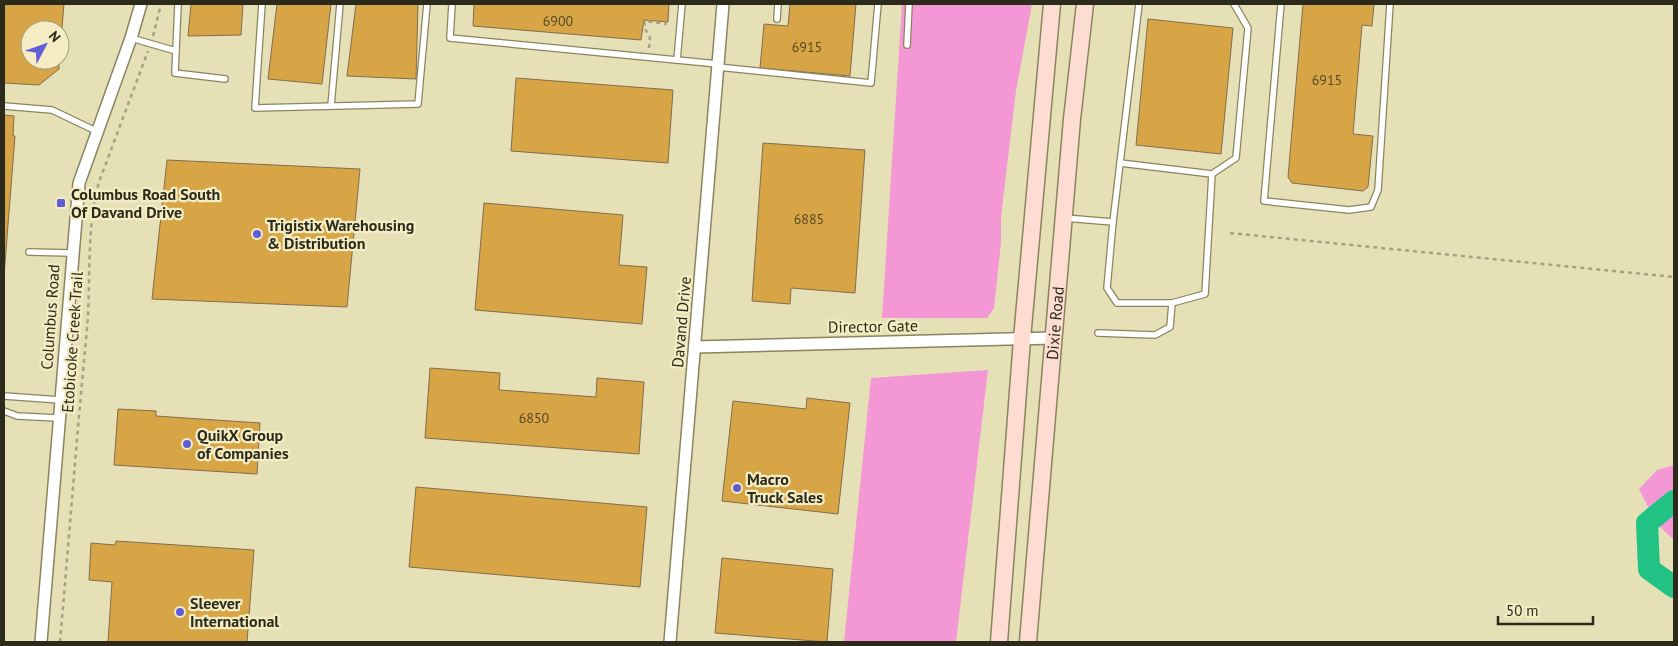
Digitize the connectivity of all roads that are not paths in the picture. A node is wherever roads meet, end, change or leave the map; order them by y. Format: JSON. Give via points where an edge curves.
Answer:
{"nodes":[{"id":1,"x":141,"y":4,"type":"edge"},
{"id":2,"x":178,"y":4,"type":"edge"},
{"id":3,"x":262,"y":4,"type":"edge"},
{"id":4,"x":340,"y":4,"type":"edge"},
{"id":5,"x":427,"y":4,"type":"edge"},
{"id":6,"x":452,"y":4,"type":"edge"},
{"id":7,"x":682,"y":4,"type":"edge"},
{"id":8,"x":723,"y":4,"type":"edge"},
{"id":9,"x":778,"y":4,"type":"edge"},
{"id":10,"x":878,"y":4,"type":"edge"},
{"id":11,"x":909,"y":4,"type":"edge"},
{"id":12,"x":1052,"y":4,"type":"edge"},
{"id":13,"x":1085,"y":4,"type":"edge"},
{"id":14,"x":1139,"y":4,"type":"edge"},
{"id":15,"x":1234,"y":4,"type":"edge"},
{"id":16,"x":1281,"y":4,"type":"edge"},
{"id":17,"x":1390,"y":4,"type":"edge"},
{"id":18,"x":777,"y":19,"type":"dead end"},
{"id":19,"x":131,"y":38,"type":"junction"},
{"id":20,"x":907,"y":45,"type":"dead end"},
{"id":21,"x":176,"y":51,"type":"junction"},
{"id":22,"x":677,"y":60,"type":"junction"},
{"id":23,"x":718,"y":66,"type":"junction"},
{"id":24,"x":225,"y":79,"type":"dead end"},
{"id":25,"x":4,"y":106,"type":"edge"},
{"id":26,"x":331,"y":106,"type":"junction"},
{"id":27,"x":96,"y":131,"type":"junction"},
{"id":28,"x":1120,"y":163,"type":"junction"},
{"id":29,"x":1212,"y":174,"type":"junction"},
{"id":30,"x":1063,"y":218,"type":"junction"},
{"id":31,"x":1113,"y":222,"type":"junction"},
{"id":32,"x":29,"y":252,"type":"dead end"},
{"id":33,"x":72,"y":253,"type":"junction"},
{"id":34,"x":1172,"y":303,"type":"junction"},
{"id":35,"x":1098,"y":333,"type":"dead end"},
{"id":36,"x":1052,"y":338,"type":"junction"},
{"id":37,"x":1022,"y":339,"type":"junction"},
{"id":38,"x":695,"y":347,"type":"junction"},
{"id":39,"x":4,"y":396,"type":"edge"},
{"id":40,"x":60,"y":400,"type":"junction"},
{"id":41,"x":4,"y":411,"type":"edge"},
{"id":42,"x":58,"y":418,"type":"junction"},
{"id":43,"x":41,"y":642,"type":"edge"},
{"id":44,"x":670,"y":642,"type":"edge"},
{"id":45,"x":999,"y":642,"type":"edge"},
{"id":46,"x":1028,"y":642,"type":"edge"}],
"edges":[{"from":1,"to":19,"type":"street","name":"Columbus Road"},
{"from":2,"to":21,"type":"lane"},
{"from":3,"to":26,"type":"lane","via":[[255,108]]},
{"from":4,"to":26,"type":"lane"},
{"from":5,"to":26,"type":"lane","via":[[418,104]]},
{"from":6,"to":22,"type":"lane","via":[[450,38]]},
{"from":7,"to":22,"type":"lane"},
{"from":8,"to":23,"type":"street","name":"Davand Drive"},
{"from":9,"to":18,"type":"lane"},
{"from":10,"to":23,"type":"lane","via":[[871,83]]},
{"from":11,"to":20,"type":"lane"},
{"from":12,"to":37,"type":"main road","name":"Dixie Road"},
{"from":13,"to":30,"type":"main road","name":"Dixie Road"},
{"from":14,"to":28,"type":"lane"},
{"from":15,"to":29,"type":"lane","via":[[1248,28],[1236,158]]},
{"from":16,"to":17,"type":"lane","via":[[1264,201],[1349,210],[1371,207],[1378,190]]},
{"from":19,"to":21,"type":"lane"},
{"from":19,"to":27,"type":"street","name":"Columbus Road"},
{"from":21,"to":24,"type":"lane","via":[[175,73]]},
{"from":22,"to":23,"type":"lane"},
{"from":23,"to":38,"type":"street","name":"Davand Drive"},
{"from":25,"to":27,"type":"lane","via":[[52,110]]},
{"from":27,"to":33,"type":"street","name":"Columbus Road","via":[[79,183]]},
{"from":28,"to":29,"type":"lane"},
{"from":28,"to":31,"type":"lane"},
{"from":29,"to":34,"type":"lane","via":[[1205,294]]},
{"from":30,"to":31,"type":"lane"},
{"from":30,"to":36,"type":"main road","name":"Dixie Road"},
{"from":31,"to":34,"type":"lane","via":[[1107,288],[1117,303]]},
{"from":32,"to":33,"type":"lane"},
{"from":33,"to":40,"type":"street","name":"Columbus Road"},
{"from":34,"to":35,"type":"lane","via":[[1170,327],[1155,335]]},
{"from":36,"to":37,"type":"street","name":"Director Gate"},
{"from":36,"to":46,"type":"main road","name":"Dixie Road"},
{"from":37,"to":38,"type":"street","name":"Director Gate"},
{"from":37,"to":45,"type":"main road","name":"Dixie Road"},
{"from":38,"to":44,"type":"street","name":"Davand Drive"},
{"from":39,"to":40,"type":"lane"},
{"from":40,"to":42,"type":"street","name":"Columbus Road"},
{"from":41,"to":42,"type":"lane","via":[[17,416]]},
{"from":42,"to":43,"type":"street","name":"Columbus Road"}]}
